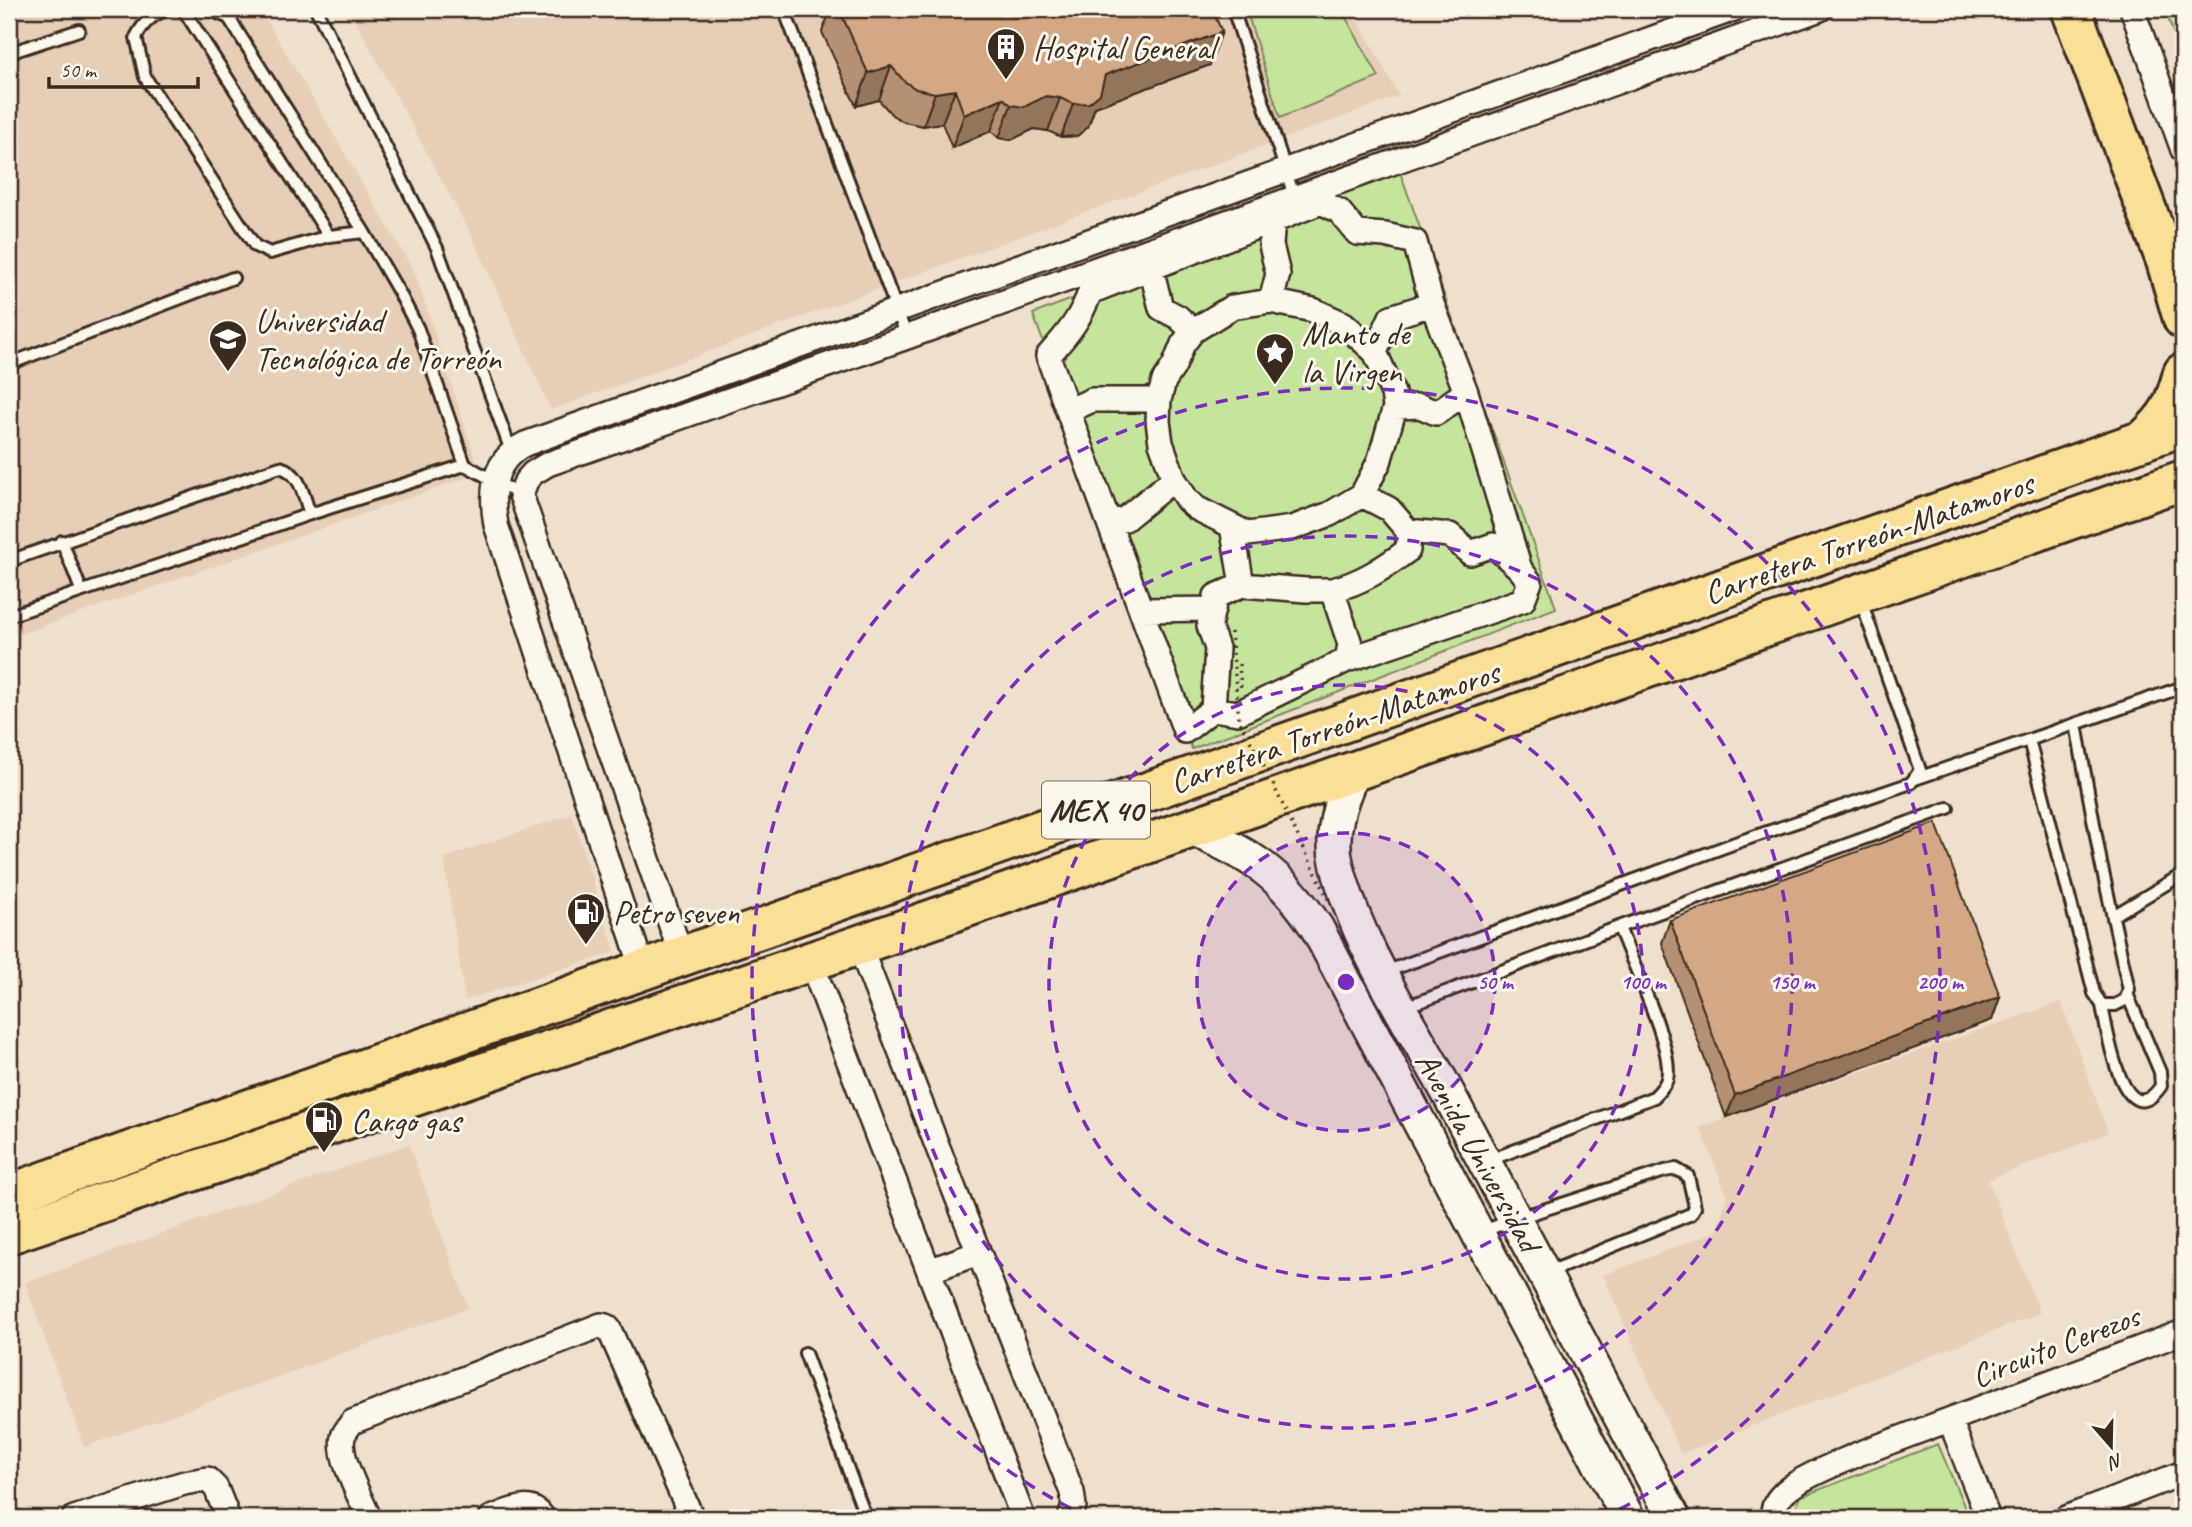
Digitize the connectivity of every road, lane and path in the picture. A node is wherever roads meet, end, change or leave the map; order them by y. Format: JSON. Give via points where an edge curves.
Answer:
{"nodes":[{"id":1,"x":168,"y":9,"type":"edge"},
{"id":2,"x":183,"y":9,"type":"edge"},
{"id":3,"x":208,"y":9,"type":"edge"},
{"id":4,"x":316,"y":9,"type":"edge"},
{"id":5,"x":784,"y":9,"type":"edge"},
{"id":6,"x":1233,"y":9,"type":"edge"},
{"id":7,"x":1734,"y":9,"type":"edge"},
{"id":8,"x":1820,"y":9,"type":"edge"},
{"id":9,"x":2071,"y":9,"type":"edge"},
{"id":10,"x":2096,"y":9,"type":"edge"},
{"id":11,"x":2133,"y":9,"type":"edge"},
{"id":12,"x":1696,"y":22,"type":"junction"},
{"id":13,"x":79,"y":30,"type":"dead end"},
{"id":14,"x":1707,"y":48,"type":"junction"},
{"id":15,"x":9,"y":53,"type":"edge"},
{"id":16,"x":2183,"y":150,"type":"edge"},
{"id":17,"x":1285,"y":171,"type":"junction"},
{"id":18,"x":1295,"y":199,"type":"junction"},
{"id":19,"x":1273,"y":221,"type":"junction"},
{"id":20,"x":364,"y":232,"type":"junction"},
{"id":21,"x":1113,"y":234,"type":"junction"},
{"id":22,"x":329,"y":236,"type":"junction"},
{"id":23,"x":2183,"y":251,"type":"edge"},
{"id":24,"x":1122,"y":258,"type":"junction"},
{"id":25,"x":1152,"y":268,"type":"junction"},
{"id":26,"x":233,"y":278,"type":"dead end"},
{"id":27,"x":1271,"y":301,"type":"junction"},
{"id":28,"x":1432,"y":304,"type":"junction"},
{"id":29,"x":899,"y":310,"type":"junction"},
{"id":30,"x":2183,"y":318,"type":"edge"},
{"id":31,"x":1193,"y":331,"type":"junction"},
{"id":32,"x":907,"y":337,"type":"junction"},
{"id":33,"x":1375,"y":352,"type":"junction"},
{"id":34,"x":9,"y":364,"type":"edge"},
{"id":35,"x":2183,"y":373,"type":"edge"},
{"id":36,"x":1466,"y":392,"type":"junction"},
{"id":37,"x":1159,"y":400,"type":"junction"},
{"id":38,"x":1395,"y":407,"type":"junction"},
{"id":39,"x":1068,"y":411,"type":"junction"},
{"id":40,"x":2183,"y":426,"type":"edge"},
{"id":41,"x":2144,"y":440,"type":"junction"},
{"id":42,"x":511,"y":451,"type":"junction"},
{"id":43,"x":2183,"y":457,"type":"edge"},
{"id":44,"x":465,"y":465,"type":"junction"},
{"id":45,"x":1174,"y":479,"type":"junction"},
{"id":46,"x":2183,"y":480,"type":"edge"},
{"id":47,"x":496,"y":481,"type":"junction"},
{"id":48,"x":520,"y":495,"type":"junction"},
{"id":49,"x":1362,"y":495,"type":"junction"},
{"id":50,"x":310,"y":514,"type":"junction"},
{"id":51,"x":1109,"y":523,"type":"junction"},
{"id":52,"x":1232,"y":526,"type":"junction"},
{"id":53,"x":1408,"y":531,"type":"junction"},
{"id":54,"x":62,"y":541,"type":"junction"},
{"id":55,"x":1966,"y":558,"type":"junction"},
{"id":56,"x":9,"y":561,"type":"edge"},
{"id":57,"x":1520,"y":569,"type":"junction"},
{"id":58,"x":1242,"y":585,"type":"junction"},
{"id":59,"x":81,"y":590,"type":"junction"},
{"id":60,"x":1332,"y":590,"type":"junction"},
{"id":61,"x":1859,"y":596,"type":"junction"},
{"id":62,"x":1213,"y":609,"type":"junction"},
{"id":63,"x":1141,"y":610,"type":"junction"},
{"id":64,"x":9,"y":616,"type":"edge"},
{"id":65,"x":1231,"y":632,"type":"dead end"},
{"id":66,"x":1347,"y":660,"type":"junction"},
{"id":67,"x":2183,"y":687,"type":"edge"},
{"id":68,"x":1213,"y":709,"type":"junction"},
{"id":69,"x":2076,"y":724,"type":"junction"},
{"id":70,"x":2029,"y":740,"type":"junction"},
{"id":71,"x":1353,"y":773,"type":"junction"},
{"id":72,"x":1915,"y":779,"type":"junction"},
{"id":73,"x":1948,"y":808,"type":"dead end"},
{"id":74,"x":1192,"y":829,"type":"junction"},
{"id":75,"x":2183,"y":874,"type":"edge"},
{"id":76,"x":1330,"y":903,"type":"dead end"},
{"id":77,"x":2113,"y":916,"type":"junction"},
{"id":78,"x":1619,"y":927,"type":"junction"},
{"id":79,"x":859,"y":945,"type":"junction"},
{"id":80,"x":682,"y":957,"type":"junction"},
{"id":81,"x":811,"y":962,"type":"junction"},
{"id":82,"x":643,"y":970,"type":"junction"},
{"id":83,"x":1382,"y":973,"type":"junction"},
{"id":84,"x":2128,"y":996,"type":"junction"},
{"id":85,"x":2102,"y":1005,"type":"junction"},
{"id":86,"x":1399,"y":1007,"type":"junction"},
{"id":87,"x":1424,"y":1049,"type":"junction"},
{"id":88,"x":1388,"y":1068,"type":"junction"},
{"id":89,"x":1485,"y":1162,"type":"junction"},
{"id":90,"x":9,"y":1194,"type":"edge"},
{"id":91,"x":1515,"y":1219,"type":"junction"},
{"id":92,"x":1479,"y":1233,"type":"junction"},
{"id":93,"x":13,"y":1234,"type":"edge"},
{"id":94,"x":978,"y":1253,"type":"junction"},
{"id":95,"x":929,"y":1270,"type":"junction"},
{"id":96,"x":1546,"y":1273,"type":"junction"},
{"id":97,"x":2183,"y":1332,"type":"edge"},
{"id":98,"x":805,"y":1353,"type":"dead end"},
{"id":99,"x":1950,"y":1420,"type":"junction"},
{"id":100,"x":2183,"y":1473,"type":"edge"},
{"id":101,"x":74,"y":1518,"type":"edge"},
{"id":102,"x":228,"y":1518,"type":"edge"},
{"id":103,"x":369,"y":1518,"type":"edge"},
{"id":104,"x":491,"y":1518,"type":"edge"},
{"id":105,"x":543,"y":1518,"type":"edge"},
{"id":106,"x":692,"y":1518,"type":"edge"},
{"id":107,"x":866,"y":1518,"type":"edge"},
{"id":108,"x":1023,"y":1518,"type":"edge"},
{"id":109,"x":1070,"y":1518,"type":"edge"},
{"id":110,"x":1628,"y":1518,"type":"edge"},
{"id":111,"x":1674,"y":1518,"type":"edge"},
{"id":112,"x":1773,"y":1518,"type":"edge"},
{"id":113,"x":1988,"y":1518,"type":"edge"},
{"id":114,"x":2066,"y":1518,"type":"edge"}],
"edges":[{"from":1,"to":22,"type":"lane","via":[[155,14],[136,37],[145,77],[255,246],[270,253]]},
{"from":2,"to":22,"type":"lane"},
{"from":3,"to":20,"type":"lane","via":[[229,18]]},
{"from":4,"to":42,"type":"lane","via":[[437,248]]},
{"from":5,"to":29,"type":"lane"},
{"from":6,"to":17,"type":"lane"},
{"from":7,"to":12,"type":"street"},
{"from":8,"to":14,"type":"street"},
{"from":9,"to":30,"type":"highway"},
{"from":10,"to":23,"type":"highway"},
{"from":11,"to":16,"type":"street"},
{"from":12,"to":14,"type":"street"},
{"from":12,"to":17,"type":"street"},
{"from":13,"to":15,"type":"lane"},
{"from":14,"to":18,"type":"street"},
{"from":17,"to":18,"type":"lane"},
{"from":17,"to":21,"type":"street"},
{"from":18,"to":24,"type":"street"},
{"from":19,"to":25,"type":"street"},
{"from":19,"to":27,"type":"street","via":[[1271,245],[1278,274]]},
{"from":19,"to":28,"type":"street","via":[[1321,202],[1339,211],[1357,233],[1415,242]]},
{"from":20,"to":22,"type":"lane"},
{"from":20,"to":44,"type":"lane","via":[[418,329]]},
{"from":21,"to":24,"type":"street"},
{"from":21,"to":29,"type":"street"},
{"from":24,"to":32,"type":"street"},
{"from":25,"to":31,"type":"street","via":[[1161,307]]},
{"from":25,"to":39,"type":"street","via":[[1090,292],[1083,313],[1048,355]]},
{"from":26,"to":34,"type":"lane"},
{"from":27,"to":31,"type":"street","via":[[1232,307]]},
{"from":27,"to":33,"type":"street","via":[[1314,310],[1344,324]]},
{"from":28,"to":33,"type":"street","via":[[1391,317]]},
{"from":28,"to":36,"type":"street"},
{"from":29,"to":32,"type":"lane"},
{"from":29,"to":42,"type":"street"},
{"from":31,"to":37,"type":"street","via":[[1182,344]]},
{"from":32,"to":48,"type":"street","via":[[548,464],[533,473]]},
{"from":33,"to":38,"type":"street"},
{"from":35,"to":41,"type":"highway","via":[[2176,401]]},
{"from":36,"to":38,"type":"street","via":[[1436,413],[1420,407]]},
{"from":36,"to":57,"type":"street"},
{"from":37,"to":39,"type":"street","via":[[1092,400]]},
{"from":37,"to":45,"type":"street","via":[[1161,443]]},
{"from":38,"to":49,"type":"street","via":[[1383,450]]},
{"from":39,"to":51,"type":"street"},
{"from":40,"to":41,"type":"highway","name":"Carretera Torreón-Matamoros","number":"MEX 40"},
{"from":41,"to":80,"type":"highway","name":"Carretera Torreón-Matamoros","number":"MEX 40"},
{"from":42,"to":47,"type":"street"},
{"from":43,"to":55,"type":"highway","via":[[2011,524]]},
{"from":44,"to":47,"type":"lane"},
{"from":44,"to":50,"type":"lane"},
{"from":45,"to":51,"type":"street","via":[[1125,519]]},
{"from":45,"to":52,"type":"street","via":[[1196,508]]},
{"from":46,"to":55,"type":"highway","number":"MEX 40"},
{"from":47,"to":48,"type":"lane"},
{"from":47,"to":82,"type":"street","via":[[496,525]]},
{"from":48,"to":80,"type":"street"},
{"from":49,"to":52,"type":"street","via":[[1292,528],[1248,534]]},
{"from":49,"to":53,"type":"street","via":[[1389,509]]},
{"from":50,"to":54,"type":"lane","via":[[296,475],[280,467]]},
{"from":50,"to":59,"type":"lane"},
{"from":51,"to":63,"type":"street"},
{"from":52,"to":58,"type":"street"},
{"from":53,"to":57,"type":"street","via":[[1450,535],[1470,553],[1493,545]]},
{"from":53,"to":60,"type":"street","via":[[1408,550],[1359,581]]},
{"from":54,"to":56,"type":"lane"},
{"from":54,"to":59,"type":"lane"},
{"from":55,"to":61,"type":"highway","number":"MEX 40"},
{"from":57,"to":66,"type":"street","via":[[1530,582],[1523,600]]},
{"from":58,"to":60,"type":"street"},
{"from":58,"to":62,"type":"street","via":[[1216,596]]},
{"from":59,"to":64,"type":"lane"},
{"from":60,"to":66,"type":"street","via":[[1350,644]]},
{"from":61,"to":71,"type":"highway","number":"MEX 40"},
{"from":61,"to":72,"type":"lane","via":[[1920,770]]},
{"from":62,"to":63,"type":"street"},
{"from":62,"to":68,"type":"street","via":[[1209,626],[1217,648]]},
{"from":63,"to":68,"type":"street","via":[[1185,731]]},
{"from":65,"to":76,"type":"path","bridge":true,"via":[[1239,720]]},
{"from":66,"to":68,"type":"street","via":[[1238,713]]},
{"from":67,"to":69,"type":"lane"},
{"from":69,"to":70,"type":"lane"},
{"from":69,"to":77,"type":"lane"},
{"from":70,"to":72,"type":"lane"},
{"from":70,"to":85,"type":"lane","via":[[2094,993]]},
{"from":71,"to":74,"type":"highway","number":"MEX 40"},
{"from":71,"to":83,"type":"main road","name":"Avenida Universidad","via":[[1335,828],[1336,862],[1361,932]]},
{"from":72,"to":83,"type":"lane"},
{"from":73,"to":78,"type":"lane"},
{"from":74,"to":79,"type":"highway","number":"MEX 40"},
{"from":74,"to":88,"type":"main road","name":"Avenida Universidad","via":[[1231,846],[1286,887],[1317,929]]},
{"from":75,"to":77,"type":"lane"},
{"from":77,"to":84,"type":"lane"},
{"from":78,"to":86,"type":"lane"},
{"from":78,"to":89,"type":"lane","via":[[1668,1063],[1663,1087],[1654,1097]]},
{"from":79,"to":81,"type":"highway","number":"MEX 40"},
{"from":79,"to":94,"type":"street"},
{"from":80,"to":82,"type":"highway","name":"Carretera Torreón-Matamoros","number":"MEX 40"},
{"from":81,"to":93,"type":"highway","number":"MEX 40"},
{"from":81,"to":95,"type":"street"},
{"from":82,"to":90,"type":"highway","name":"Carretera Torreón-Matamoros","number":"MEX 40"},
{"from":83,"to":86,"type":"main road","name":"Avenida Universidad"},
{"from":84,"to":85,"type":"lane","via":[[2115,1005]]},
{"from":84,"to":85,"type":"lane","via":[[2160,1072],[2161,1086],[2147,1099],[2136,1099],[2125,1090]]},
{"from":86,"to":87,"type":"main road","name":"Avenida Universidad"},
{"from":87,"to":88,"type":"main road"},
{"from":87,"to":89,"type":"main road","name":"Avenida Universidad"},
{"from":88,"to":92,"type":"main road","name":"Avenida Universidad"},
{"from":89,"to":91,"type":"main road","name":"Avenida Universidad"},
{"from":91,"to":92,"type":"lane"},
{"from":91,"to":96,"type":"main road","name":"Avenida Universidad"},
{"from":91,"to":96,"type":"lane","via":[[1665,1171],[1676,1169],[1688,1176],[1695,1206],[1691,1214]]},
{"from":92,"to":110,"type":"main road","name":"Avenida Universidad"},
{"from":94,"to":95,"type":"street"},
{"from":94,"to":109,"type":"street","via":[[1072,1492]]},
{"from":95,"to":108,"type":"street"},
{"from":96,"to":111,"type":"main road","name":"Avenida Universidad"},
{"from":97,"to":99,"type":"street","name":"Circuito Cerezos"},
{"from":98,"to":107,"type":"lane"},
{"from":99,"to":112,"type":"street","name":"Circuito Cerezos","via":[[1858,1454],[1785,1490],[1773,1504]]},
{"from":99,"to":113,"type":"street","name":"Circuito Cerezos"},
{"from":100,"to":114,"type":"street"},
{"from":101,"to":102,"type":"street","via":[[207,1479],[216,1488]]},
{"from":103,"to":106,"type":"street","via":[[345,1462],[342,1438],[352,1422],[601,1325],[609,1329]]},
{"from":104,"to":105,"type":"street","via":[[521,1507],[534,1509]]}]}
